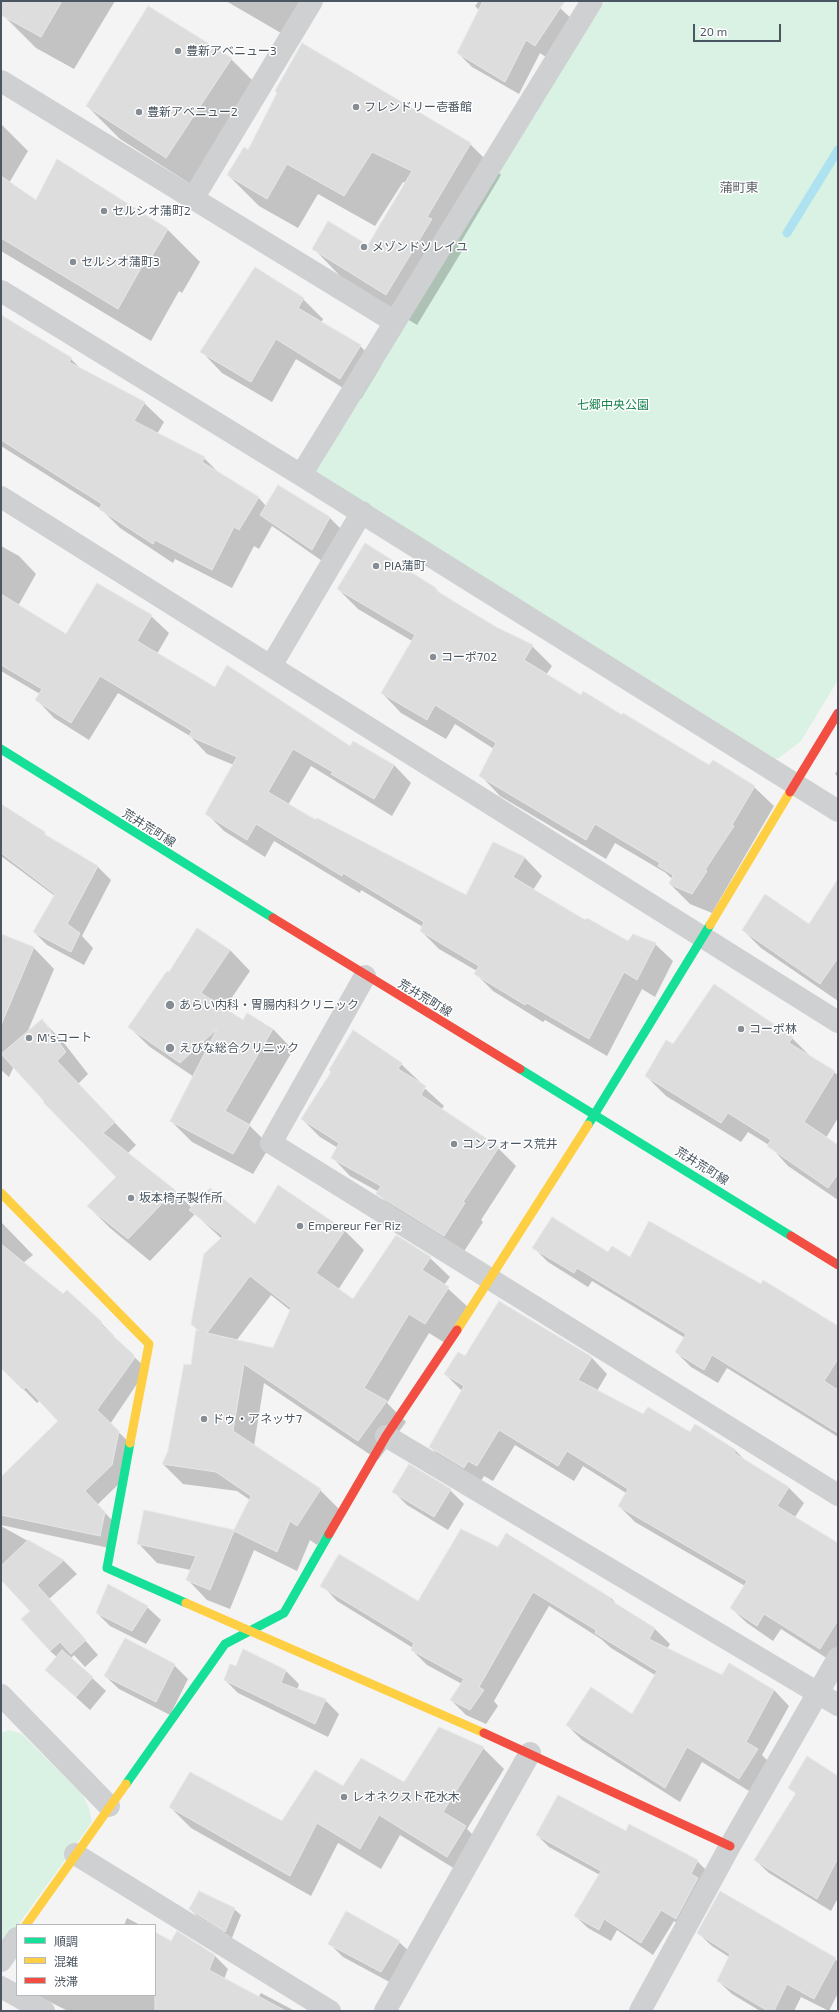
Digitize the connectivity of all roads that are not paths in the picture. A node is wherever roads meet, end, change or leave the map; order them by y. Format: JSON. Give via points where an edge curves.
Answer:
{"nodes":[{"id":1,"x":312,"y":1,"type":"edge"},
{"id":2,"x":592,"y":1,"type":"edge"},
{"id":3,"x":1,"y":80,"type":"edge"},
{"id":4,"x":194,"y":197,"type":"junction"},
{"id":5,"x":1,"y":291,"type":"edge"},
{"id":6,"x":396,"y":322,"type":"junction"},
{"id":7,"x":302,"y":475,"type":"junction"},
{"id":8,"x":1,"y":497,"type":"edge"},
{"id":9,"x":362,"y":512,"type":"junction"},
{"id":10,"x":271,"y":666,"type":"junction"},
{"id":11,"x":838,"y":713,"type":"edge"},
{"id":12,"x":1,"y":749,"type":"edge"},
{"id":13,"x":794,"y":784,"type":"junction"},
{"id":14,"x":838,"y":812,"type":"edge"},
{"id":15,"x":703,"y":937,"type":"junction"},
{"id":16,"x":365,"y":976,"type":"junction"},
{"id":17,"x":838,"y":1022,"type":"edge"},
{"id":18,"x":595,"y":1114,"type":"junction"},
{"id":19,"x":1,"y":1193,"type":"edge"},
{"id":20,"x":838,"y":1265,"type":"edge"},
{"id":21,"x":491,"y":1279,"type":"junction"},
{"id":22,"x":386,"y":1436,"type":"junction"},
{"id":23,"x":838,"y":1495,"type":"edge"},
{"id":24,"x":252,"y":1630,"type":"junction"},
{"id":25,"x":838,"y":1658,"type":"edge"},
{"id":26,"x":818,"y":1694,"type":"junction"},
{"id":27,"x":3,"y":1701,"type":"edge"},
{"id":28,"x":838,"y":1705,"type":"edge"},
{"id":29,"x":530,"y":1753,"type":"junction"},
{"id":30,"x":109,"y":1806,"type":"junction"},
{"id":31,"x":730,"y":1846,"type":"junction"},
{"id":32,"x":75,"y":1854,"type":"junction"},
{"id":33,"x":27,"y":1924,"type":"edge"},
{"id":34,"x":16,"y":1939,"type":"edge"},
{"id":35,"x":1,"y":1961,"type":"edge"},
{"id":36,"x":1,"y":1987,"type":"edge"},
{"id":37,"x":16,"y":1995,"type":"edge"},
{"id":38,"x":17,"y":1996,"type":"edge"},
{"id":39,"x":44,"y":2011,"type":"edge"},
{"id":40,"x":330,"y":2011,"type":"edge"},
{"id":41,"x":385,"y":2011,"type":"edge"},
{"id":42,"x":640,"y":2011,"type":"edge"}],
"edges":[{"from":1,"to":4,"type":"street"},
{"from":2,"to":6,"type":"street"},
{"from":3,"to":4,"type":"street"},
{"from":4,"to":6,"type":"street"},
{"from":5,"to":7,"type":"street"},
{"from":6,"to":7,"type":"street"},
{"from":7,"to":9,"type":"street"},
{"from":8,"to":10,"type":"street"},
{"from":9,"to":10,"type":"street"},
{"from":9,"to":13,"type":"street"},
{"from":10,"to":15,"type":"street"},
{"from":11,"to":13,"type":"street"},
{"from":12,"to":16,"type":"street","name":"荒井荒町線"},
{"from":13,"to":14,"type":"street"},
{"from":13,"to":15,"type":"street"},
{"from":15,"to":17,"type":"street"},
{"from":15,"to":18,"type":"street"},
{"from":16,"to":18,"type":"street","name":"荒井荒町線"},
{"from":16,"to":21,"type":"street","via":[[271,1143]]},
{"from":18,"to":20,"type":"street","name":"荒井荒町線"},
{"from":18,"to":21,"type":"street"},
{"from":19,"to":24,"type":"street","via":[[149,1344],[107,1568]]},
{"from":21,"to":22,"type":"street"},
{"from":21,"to":23,"type":"street"},
{"from":22,"to":24,"type":"street","via":[[284,1612]]},
{"from":22,"to":26,"type":"street"},
{"from":24,"to":29,"type":"street"},
{"from":24,"to":30,"type":"street","via":[[226,1644]]},
{"from":25,"to":26,"type":"street"},
{"from":26,"to":28,"type":"street"},
{"from":26,"to":31,"type":"street"},
{"from":27,"to":30,"type":"street"},
{"from":29,"to":31,"type":"street"},
{"from":29,"to":41,"type":"street"},
{"from":30,"to":32,"type":"street"},
{"from":31,"to":42,"type":"street"},
{"from":32,"to":33,"type":"street"},
{"from":32,"to":40,"type":"street"},
{"from":34,"to":35,"type":"street"},
{"from":36,"to":37,"type":"street"},
{"from":38,"to":39,"type":"street"}]}
